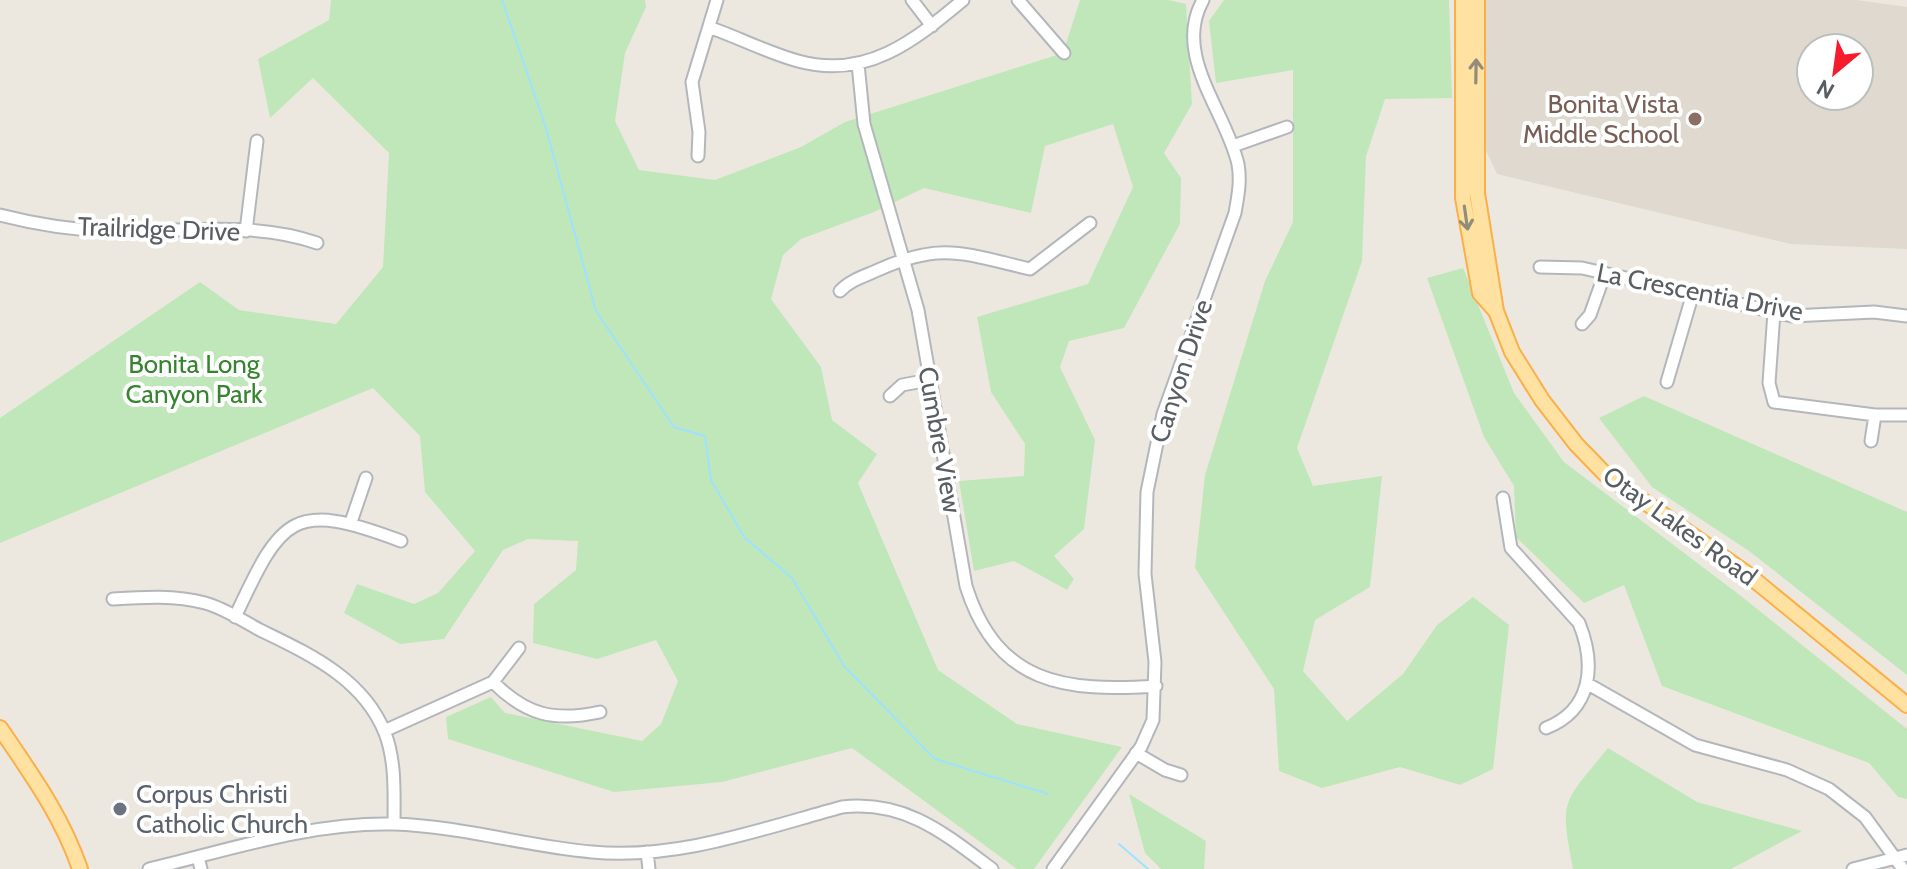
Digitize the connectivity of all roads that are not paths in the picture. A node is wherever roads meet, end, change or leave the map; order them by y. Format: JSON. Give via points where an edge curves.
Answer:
{"nodes":[{"id":1,"x":717,"y":0,"type":"edge"},
{"id":2,"x":912,"y":0,"type":"edge"},
{"id":3,"x":963,"y":0,"type":"edge"},
{"id":4,"x":1018,"y":0,"type":"edge"},
{"id":5,"x":1203,"y":0,"type":"edge"},
{"id":6,"x":1463,"y":0,"type":"edge"},
{"id":7,"x":1477,"y":0,"type":"edge"},
{"id":8,"x":932,"y":26,"type":"junction"},
{"id":9,"x":711,"y":28,"type":"junction"},
{"id":10,"x":1064,"y":53,"type":"dead end"},
{"id":11,"x":858,"y":64,"type":"junction"},
{"id":12,"x":1287,"y":127,"type":"dead end"},
{"id":13,"x":257,"y":141,"type":"dead end"},
{"id":14,"x":1233,"y":146,"type":"junction"},
{"id":15,"x":698,"y":156,"type":"dead end"},
{"id":16,"x":0,"y":215,"type":"edge"},
{"id":17,"x":1090,"y":223,"type":"dead end"},
{"id":18,"x":246,"y":231,"type":"junction"},
{"id":19,"x":317,"y":243,"type":"dead end"},
{"id":20,"x":903,"y":259,"type":"junction"},
{"id":21,"x":1540,"y":267,"type":"dead end"},
{"id":22,"x":1605,"y":273,"type":"junction"},
{"id":23,"x":840,"y":291,"type":"dead end"},
{"id":24,"x":1693,"y":293,"type":"junction"},
{"id":25,"x":1496,"y":311,"type":"junction"},
{"id":26,"x":1774,"y":312,"type":"junction"},
{"id":27,"x":1907,"y":316,"type":"edge"},
{"id":28,"x":1582,"y":324,"type":"dead end"},
{"id":29,"x":929,"y":380,"type":"junction"},
{"id":30,"x":1667,"y":382,"type":"dead end"},
{"id":31,"x":890,"y":396,"type":"dead end"},
{"id":32,"x":1875,"y":415,"type":"junction"},
{"id":33,"x":1907,"y":415,"type":"edge"},
{"id":34,"x":1871,"y":441,"type":"dead end"},
{"id":35,"x":366,"y":478,"type":"dead end"},
{"id":36,"x":1503,"y":498,"type":"dead end"},
{"id":37,"x":351,"y":522,"type":"junction"},
{"id":38,"x":401,"y":541,"type":"dead end"},
{"id":39,"x":113,"y":599,"type":"dead end"},
{"id":40,"x":235,"y":617,"type":"junction"},
{"id":41,"x":519,"y":648,"type":"dead end"},
{"id":42,"x":493,"y":682,"type":"junction"},
{"id":43,"x":1588,"y":684,"type":"junction"},
{"id":44,"x":1156,"y":686,"type":"junction"},
{"id":45,"x":1907,"y":705,"type":"edge"},
{"id":46,"x":600,"y":712,"type":"dead end"},
{"id":47,"x":0,"y":728,"type":"edge"},
{"id":48,"x":1546,"y":728,"type":"dead end"},
{"id":49,"x":384,"y":731,"type":"junction"},
{"id":50,"x":1136,"y":753,"type":"junction"},
{"id":51,"x":1181,"y":775,"type":"dead end"},
{"id":52,"x":394,"y":824,"type":"junction"},
{"id":53,"x":647,"y":852,"type":"junction"},
{"id":54,"x":1901,"y":855,"type":"edge"},
{"id":55,"x":200,"y":863,"type":"edge"},
{"id":56,"x":80,"y":869,"type":"edge"},
{"id":57,"x":149,"y":869,"type":"edge"},
{"id":58,"x":649,"y":869,"type":"edge"},
{"id":59,"x":992,"y":869,"type":"edge"},
{"id":60,"x":1053,"y":869,"type":"edge"},
{"id":61,"x":1853,"y":869,"type":"edge"},
{"id":62,"x":1903,"y":869,"type":"edge"}],
"edges":[{"from":1,"to":9,"type":"street"},
{"from":2,"to":8,"type":"street"},
{"from":3,"to":8,"type":"street"},
{"from":4,"to":10,"type":"street"},
{"from":5,"to":14,"type":"street","name":"Canyon Drive","via":[[1194,43],[1200,71]]},
{"from":6,"to":25,"type":"main road","name":"Otay Lakes Road","one_way":true,"via":[[1463,198],[1480,293]]},
{"from":25,"to":7,"type":"main road","name":"Otay Lakes Road","one_way":true,"via":[[1477,193]]},
{"from":8,"to":11,"type":"street","via":[[895,52]]},
{"from":9,"to":11,"type":"street","via":[[797,61]]},
{"from":9,"to":15,"type":"street","via":[[692,82]]},
{"from":11,"to":20,"type":"street","name":"Cumbre View","via":[[864,124]]},
{"from":12,"to":14,"type":"street"},
{"from":13,"to":18,"type":"street"},
{"from":14,"to":44,"type":"street","name":"Canyon Drive","via":[[1240,187],[1235,213],[1164,411],[1147,492],[1145,574]]},
{"from":16,"to":18,"type":"street","name":"Trailridge Drive","via":[[108,231]]},
{"from":17,"to":20,"type":"street","via":[[1030,269],[955,251],[934,250]]},
{"from":18,"to":19,"type":"street","name":"Trailridge Drive"},
{"from":20,"to":23,"type":"street"},
{"from":20,"to":29,"type":"street","name":"Cumbre View"},
{"from":21,"to":22,"type":"street","name":"La Crescentia Drive"},
{"from":22,"to":24,"type":"street","name":"La Crescentia Drive"},
{"from":22,"to":28,"type":"street"},
{"from":24,"to":26,"type":"street","name":"La Crescentia Drive"},
{"from":24,"to":30,"type":"street"},
{"from":25,"to":45,"type":"main road","name":"Otay Lakes Road","via":[[1512,352],[1542,400],[1605,474],[1746,573]]},
{"from":26,"to":27,"type":"street","name":"La Crescentia Drive"},
{"from":26,"to":32,"type":"street","via":[[1769,383],[1774,402]]},
{"from":29,"to":31,"type":"street","via":[[902,385]]},
{"from":29,"to":44,"type":"street","name":"Cumbre View","via":[[966,586],[990,635],[1021,664],[1065,685],[1102,690]]},
{"from":32,"to":33,"type":"street"},
{"from":32,"to":34,"type":"street"},
{"from":35,"to":37,"type":"street"},
{"from":36,"to":43,"type":"street","via":[[1511,548],[1579,623]]},
{"from":37,"to":38,"type":"street"},
{"from":37,"to":40,"type":"street","via":[[309,520],[279,535],[262,558]]},
{"from":39,"to":40,"type":"street","via":[[184,599]]},
{"from":40,"to":49,"type":"street","via":[[339,673],[362,696]]},
{"from":41,"to":42,"type":"street"},
{"from":42,"to":46,"type":"street","via":[[535,713],[572,718]]},
{"from":42,"to":49,"type":"street"},
{"from":43,"to":48,"type":"street","via":[[1576,708]]},
{"from":43,"to":54,"type":"street","via":[[1695,745],[1787,770],[1829,789]]},
{"from":44,"to":50,"type":"street","name":"Canyon Drive","via":[[1153,720]]},
{"from":47,"to":56,"type":"main road","via":[[50,802]]},
{"from":49,"to":52,"type":"street","via":[[394,785]]},
{"from":50,"to":51,"type":"street"},
{"from":50,"to":60,"type":"street","name":"Canyon Drive"},
{"from":52,"to":53,"type":"street","via":[[593,852]]},
{"from":52,"to":55,"type":"street","via":[[307,831]]},
{"from":53,"to":58,"type":"street"},
{"from":53,"to":59,"type":"street","via":[[870,805],[922,819]]},
{"from":54,"to":61,"type":"street"},
{"from":54,"to":62,"type":"street"},
{"from":55,"to":57,"type":"street"}]}
